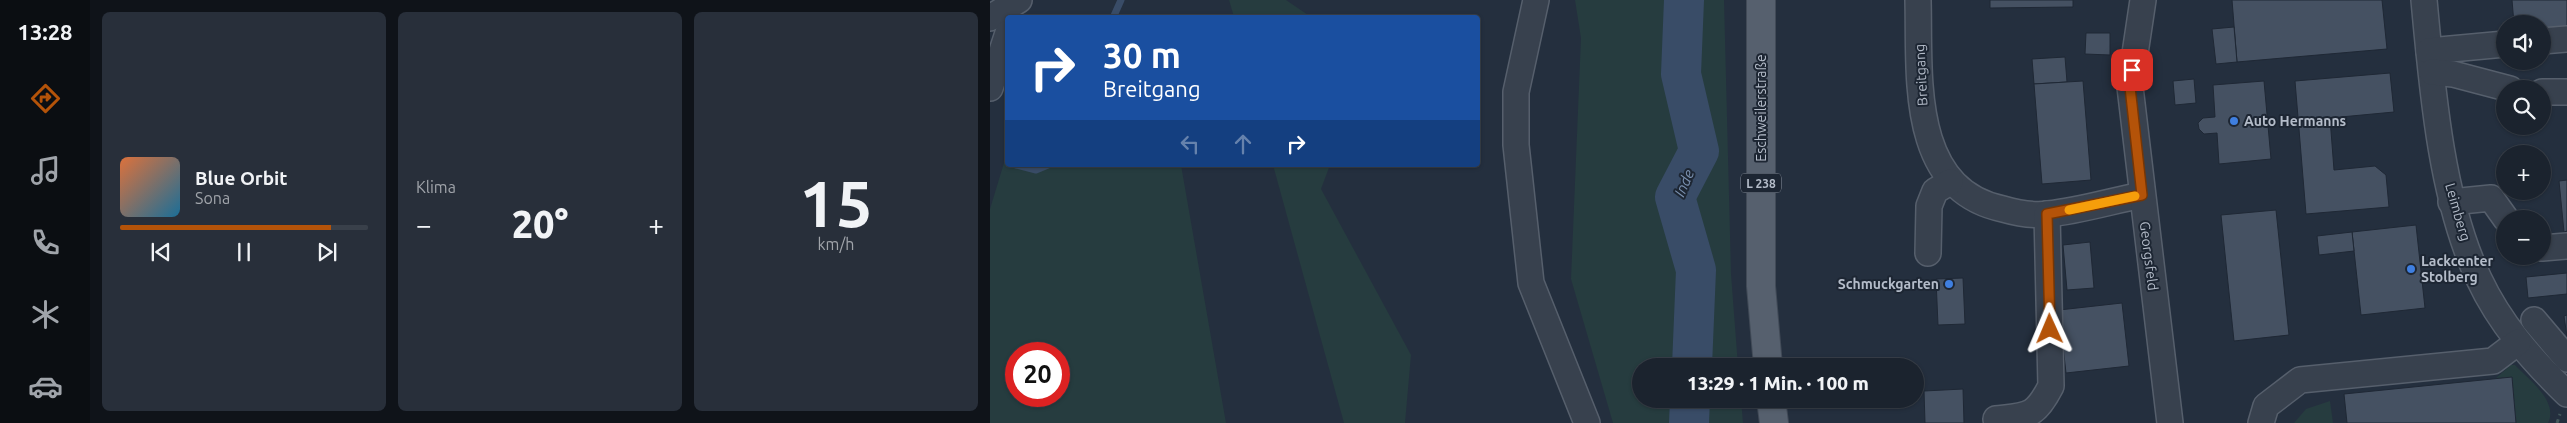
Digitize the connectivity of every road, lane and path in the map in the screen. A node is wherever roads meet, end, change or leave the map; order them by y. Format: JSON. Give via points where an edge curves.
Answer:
{"nodes":[{"id":1,"x":1536,"y":0,"type":"edge"},
{"id":2,"x":1760,"y":0,"type":"edge"},
{"id":3,"x":1918,"y":0,"type":"edge"},
{"id":4,"x":2143,"y":0,"type":"edge"},
{"id":5,"x":2424,"y":0,"type":"edge"},
{"id":6,"x":1016,"y":6,"type":"edge"},
{"id":7,"x":990,"y":18,"type":"edge"},
{"id":8,"x":2567,"y":39,"type":"edge"},
{"id":9,"x":2551,"y":40,"type":"edge"},
{"id":10,"x":1005,"y":42,"type":"edge"},
{"id":11,"x":2496,"y":46,"type":"edge"},
{"id":12,"x":2430,"y":62,"type":"junction"},
{"id":13,"x":2496,"y":85,"type":"edge"},
{"id":14,"x":990,"y":88,"type":"edge"},
{"id":15,"x":2551,"y":92,"type":"edge"},
{"id":16,"x":2567,"y":92,"type":"edge"},
{"id":17,"x":1950,"y":182,"type":"junction"},
{"id":18,"x":2142,"y":195,"type":"junction"},
{"id":19,"x":2451,"y":202,"type":"junction"},
{"id":20,"x":2500,"y":210,"type":"edge"},
{"id":21,"x":2047,"y":214,"type":"junction"},
{"id":22,"x":2567,"y":246,"type":"edge"},
{"id":23,"x":2551,"y":247,"type":"edge"},
{"id":24,"x":1928,"y":253,"type":"dead end"},
{"id":25,"x":2534,"y":320,"type":"dead end"},
{"id":26,"x":2518,"y":342,"type":"junction"},
{"id":27,"x":1767,"y":358,"type":"edge"},
{"id":28,"x":2567,"y":359,"type":"edge"},
{"id":29,"x":2567,"y":394,"type":"edge"},
{"id":30,"x":1772,"y":408,"type":"edge"},
{"id":31,"x":1996,"y":419,"type":"dead end"},
{"id":32,"x":1587,"y":423,"type":"edge"},
{"id":33,"x":1774,"y":423,"type":"edge"},
{"id":34,"x":2170,"y":423,"type":"edge"},
{"id":35,"x":2261,"y":423,"type":"edge"}],
"edges":[{"from":1,"to":32,"type":"street","via":[[1516,92],[1516,145],[1531,283]]},
{"from":2,"to":27,"type":"main road","name":"Eschweilerstraße","number":"L 238","via":[[1761,286]]},
{"from":3,"to":17,"type":"street","name":"Breitgang","via":[[1921,106],[1932,147]]},
{"from":4,"to":18,"type":"street","name":"Georgsfeld","via":[[2130,87]]},
{"from":5,"to":12,"type":"street","name":"Leimberg"},
{"from":6,"to":7,"type":"street"},
{"from":8,"to":9,"type":"street"},
{"from":10,"to":14,"type":"street"},
{"from":11,"to":12,"type":"street"},
{"from":12,"to":13,"type":"street","via":[[2453,74]]},
{"from":12,"to":19,"type":"street","name":"Leimberg"},
{"from":15,"to":16,"type":"street"},
{"from":17,"to":21,"type":"street","name":"Breitgang","via":[[1983,205],[2019,213]]},
{"from":17,"to":24,"type":"street","via":[[1935,191],[1929,206]]},
{"from":18,"to":21,"type":"street","name":"Breitgang"},
{"from":18,"to":34,"type":"street","name":"Georgsfeld"},
{"from":19,"to":20,"type":"street","via":[[2491,198]]},
{"from":19,"to":26,"type":"street","name":"Leimberg","via":[[2479,279]]},
{"from":21,"to":31,"type":"street","via":[[2051,386],[2040,407],[2025,415]]},
{"from":22,"to":23,"type":"street"},
{"from":25,"to":28,"type":"street"},
{"from":26,"to":29,"type":"street","name":"Leimberg"},
{"from":26,"to":35,"type":"street","via":[[2493,362],[2300,380],[2266,406]]},
{"from":30,"to":33,"type":"main road"}]}
